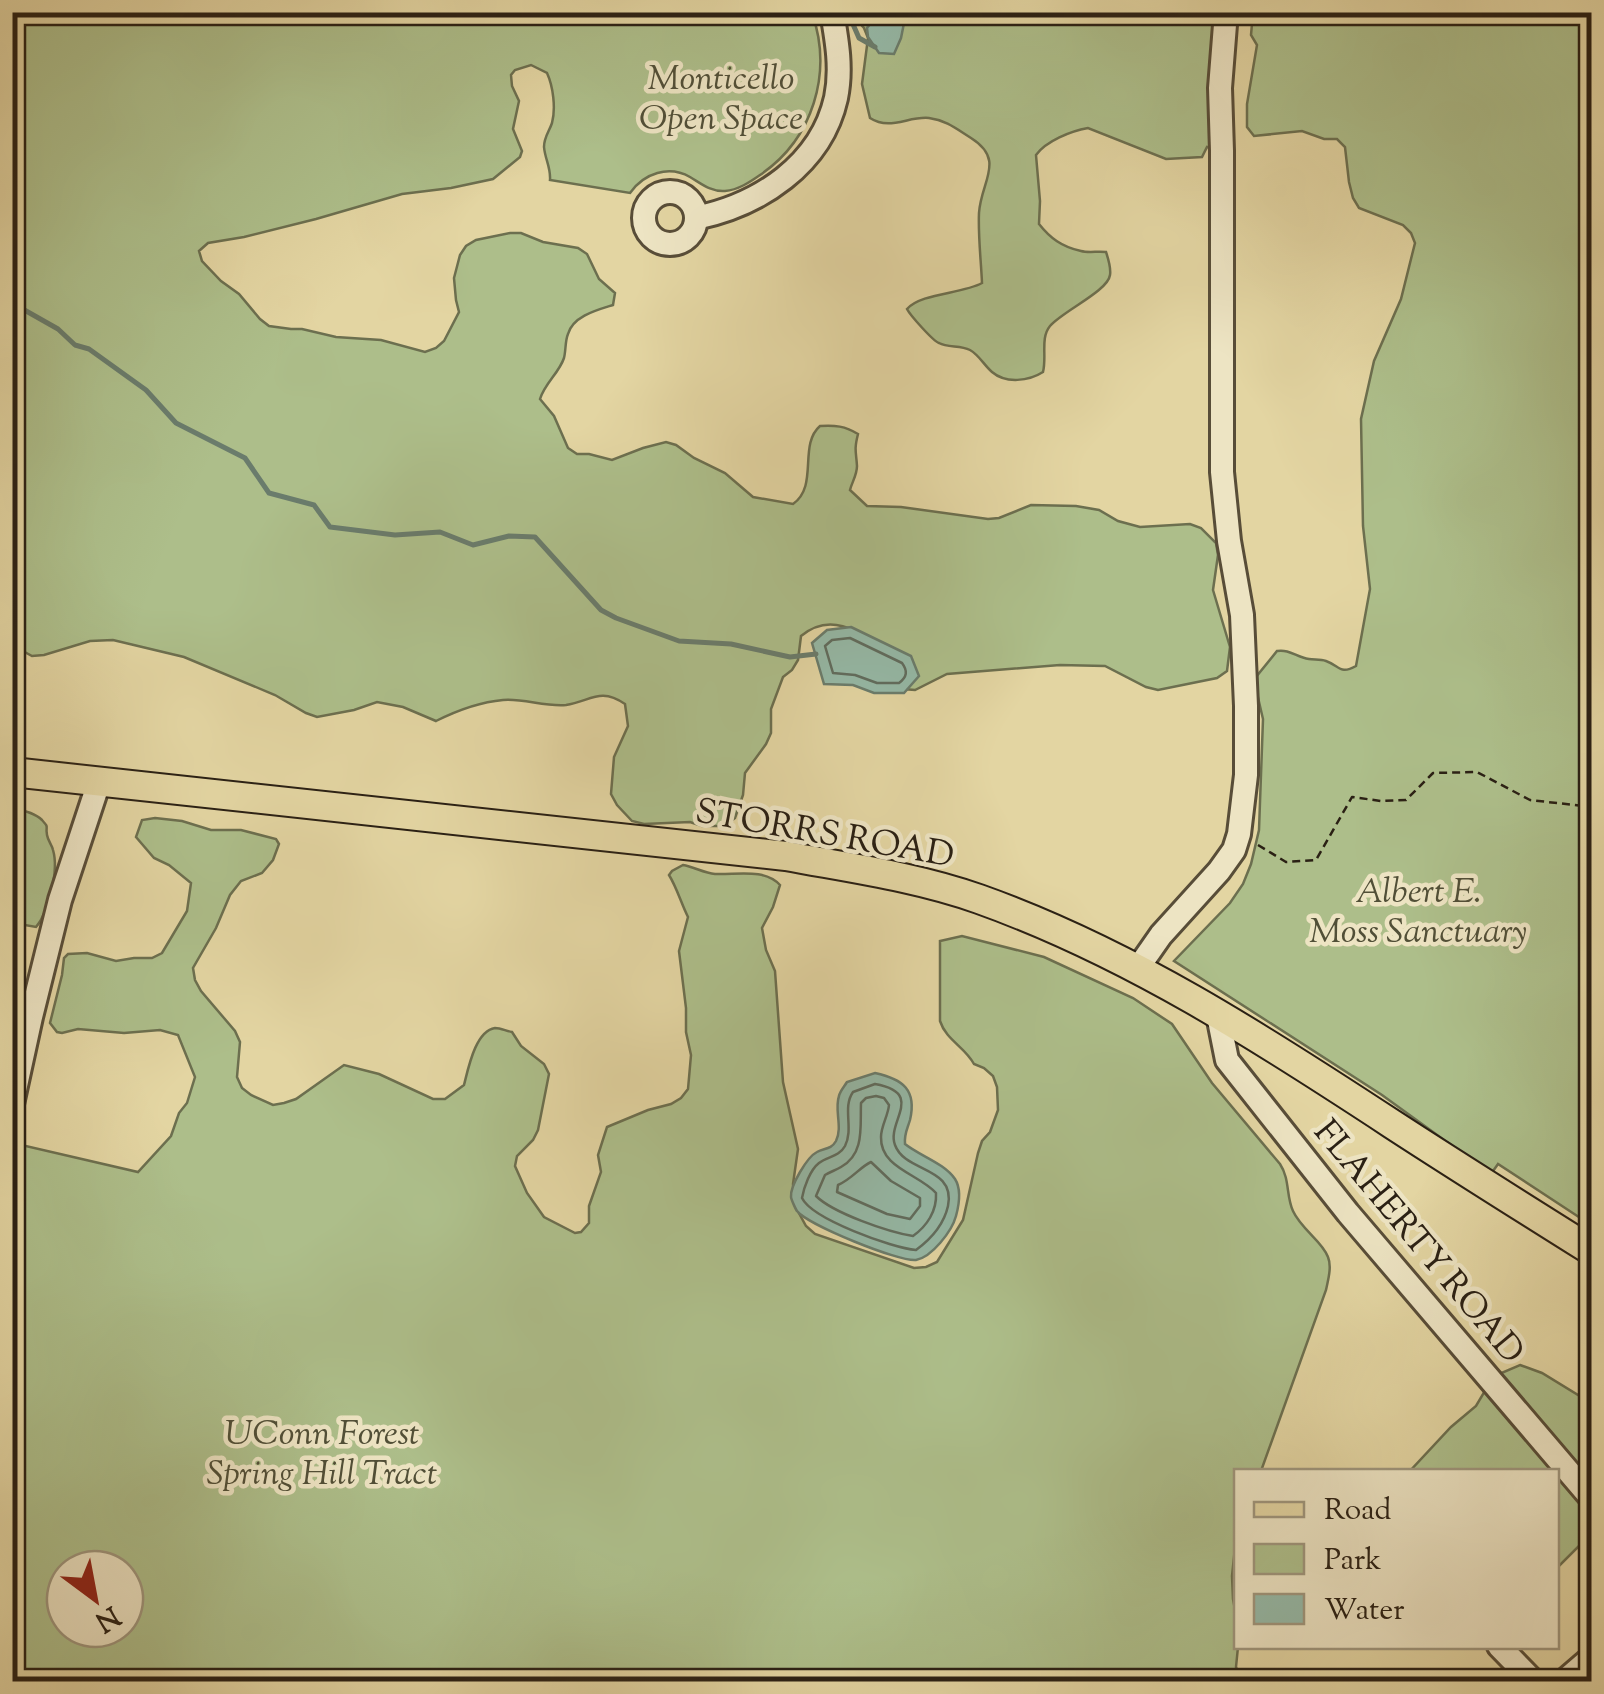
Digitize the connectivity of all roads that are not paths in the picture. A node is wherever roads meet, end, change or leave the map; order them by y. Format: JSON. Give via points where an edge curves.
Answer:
{"nodes":[{"id":1,"x":832,"y":12,"type":"edge"},
{"id":2,"x":1226,"y":12,"type":"edge"},
{"id":3,"x":696,"y":218,"type":"dead end"},
{"id":4,"x":12,"y":772,"type":"edge"},
{"id":5,"x":100,"y":782,"type":"junction"},
{"id":6,"x":1138,"y":968,"type":"junction"},
{"id":7,"x":1218,"y":1015,"type":"junction"},
{"id":8,"x":12,"y":1104,"type":"edge"},
{"id":9,"x":1592,"y":1251,"type":"edge"},
{"id":10,"x":1592,"y":1499,"type":"edge"},
{"id":11,"x":1502,"y":1649,"type":"edge"},
{"id":12,"x":1592,"y":1657,"type":"edge"},
{"id":13,"x":1534,"y":1682,"type":"edge"},
{"id":14,"x":1562,"y":1682,"type":"edge"}],
"edges":[{"from":1,"to":3,"type":"street","via":[[836,98],[822,133],[800,165],[766,192]]},
{"from":2,"to":6,"type":"street","via":[[1220,88],[1222,472],[1242,615],[1246,758],[1240,834],[1219,870]]},
{"from":4,"to":5,"type":"main road","name":"STORRS ROAD"},
{"from":5,"to":6,"type":"main road","name":"STORRS ROAD","via":[[582,833],[897,876],[976,898]]},
{"from":5,"to":8,"type":"street","via":[[60,900]]},
{"from":6,"to":7,"type":"main road","name":"STORRS ROAD"},
{"from":7,"to":9,"type":"main road","name":"STORRS ROAD"},
{"from":7,"to":10,"type":"street","name":"FLAHERTY ROAD","via":[[1228,1060],[1348,1213]]},
{"from":11,"to":13,"type":"street"},
{"from":12,"to":14,"type":"street"}]}
